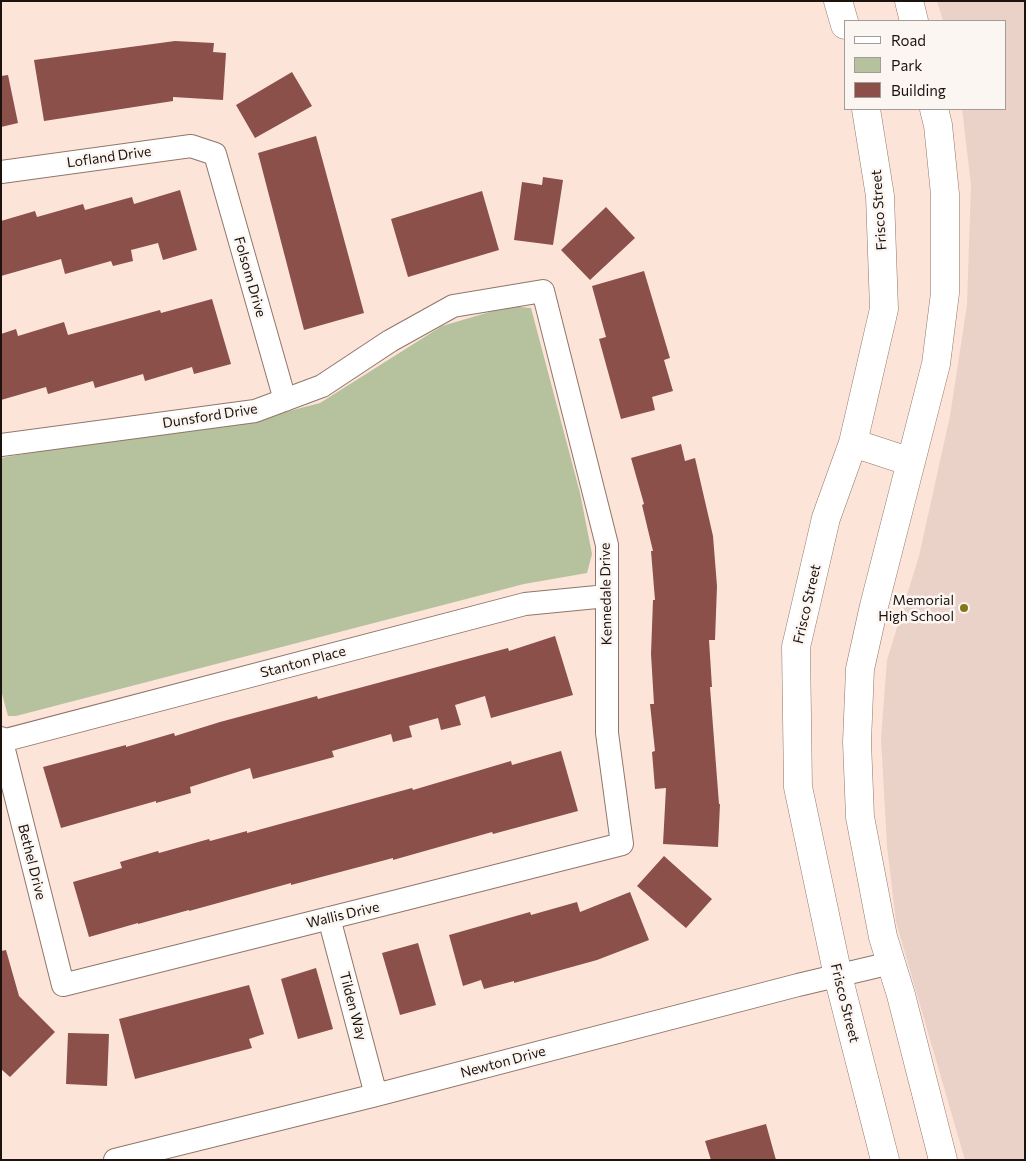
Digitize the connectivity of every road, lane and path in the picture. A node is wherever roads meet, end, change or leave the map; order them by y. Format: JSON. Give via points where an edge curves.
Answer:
{"nodes":[{"id":1,"x":838,"y":1,"type":"edge"},
{"id":2,"x":909,"y":1,"type":"edge"},
{"id":3,"x":914,"y":20,"type":"edge"},
{"id":4,"x":844,"y":22,"type":"edge"},
{"id":5,"x":866,"y":110,"type":"edge"},
{"id":6,"x":934,"y":110,"type":"edge"},
{"id":7,"x":215,"y":154,"type":"joint"},
{"id":8,"x":1,"y":172,"type":"edge"},
{"id":9,"x":543,"y":290,"type":"joint"},
{"id":10,"x":285,"y":400,"type":"junction"},
{"id":11,"x":853,"y":443,"type":"junction"},
{"id":12,"x":1,"y":445,"type":"edge"},
{"id":13,"x":911,"y":462,"type":"junction"},
{"id":14,"x":607,"y":596,"type":"junction"},
{"id":15,"x":2,"y":740,"type":"edge"},
{"id":16,"x":622,"y":844,"type":"joint"},
{"id":17,"x":329,"y":918,"type":"junction"},
{"id":18,"x":891,"y":963,"type":"junction"},
{"id":19,"x":838,"y":976,"type":"junction"},
{"id":20,"x":63,"y":985,"type":"joint"},
{"id":21,"x":376,"y":1095,"type":"junction"},
{"id":22,"x":115,"y":1160,"type":"edge"},
{"id":23,"x":885,"y":1160,"type":"edge"},
{"id":24,"x":943,"y":1160,"type":"edge"}],
"edges":[{"from":1,"to":4,"type":"street"},
{"from":2,"to":3,"type":"street"},
{"from":5,"to":11,"type":"street","name":"Frisco Street","via":[[880,196],[884,309]]},
{"from":6,"to":13,"type":"street","via":[[945,194],[945,293],[936,364]]},
{"from":7,"to":8,"type":"street","name":"Lofland Drive","via":[[191,146]]},
{"from":7,"to":10,"type":"street","name":"Folsom Drive"},
{"from":9,"to":10,"type":"street","name":"Dunsford Drive","via":[[453,306],[390,341],[322,386]]},
{"from":9,"to":14,"type":"street","name":"Kennedale Drive","via":[[607,545]]},
{"from":10,"to":12,"type":"street","name":"Dunsford Drive","via":[[255,411]]},
{"from":11,"to":13,"type":"street"},
{"from":11,"to":19,"type":"street","name":"Frisco Street","via":[[826,518],[796,647],[798,787]]},
{"from":13,"to":18,"type":"street","via":[[860,669],[857,742],[860,817]]},
{"from":14,"to":15,"type":"street","name":"Stanton Place","via":[[525,604]]},
{"from":14,"to":16,"type":"street","name":"Kennedale Drive","via":[[607,733]]},
{"from":15,"to":20,"type":"street","name":"Bethel Drive"},
{"from":16,"to":17,"type":"street","name":"Wallis Drive"},
{"from":17,"to":20,"type":"street","name":"Wallis Drive"},
{"from":17,"to":21,"type":"street","name":"Tilden Way"},
{"from":18,"to":19,"type":"street","name":"Newton Drive"},
{"from":18,"to":24,"type":"street"},
{"from":19,"to":21,"type":"street","name":"Newton Drive"},
{"from":19,"to":23,"type":"street","name":"Frisco Street"},
{"from":21,"to":22,"type":"street","name":"Newton Drive"}]}
